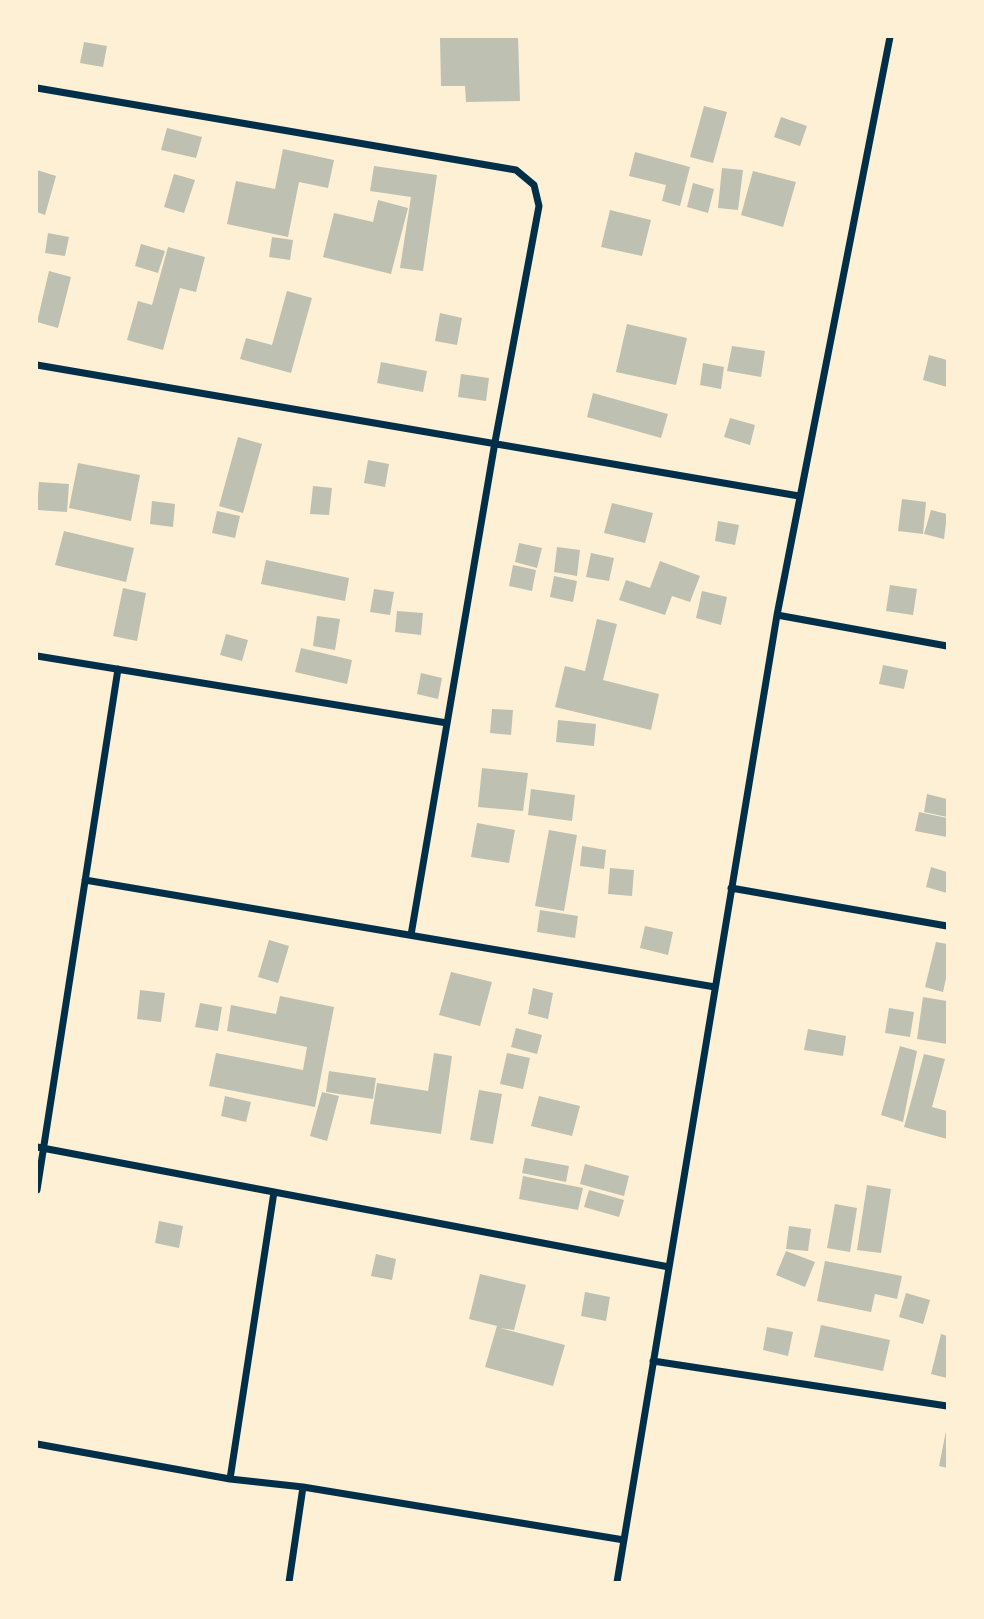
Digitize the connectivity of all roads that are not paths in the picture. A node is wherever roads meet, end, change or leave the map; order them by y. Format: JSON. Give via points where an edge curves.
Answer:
{"nodes":[{"id":1,"x":890,"y":37,"type":"edge"},
{"id":2,"x":37,"y":88,"type":"edge"},
{"id":3,"x":37,"y":365,"type":"edge"},
{"id":4,"x":495,"y":442,"type":"junction"},
{"id":5,"x":799,"y":496,"type":"junction"},
{"id":6,"x":777,"y":615,"type":"junction"},
{"id":7,"x":947,"y":646,"type":"edge"},
{"id":8,"x":37,"y":656,"type":"edge"},
{"id":9,"x":118,"y":669,"type":"junction"},
{"id":10,"x":447,"y":723,"type":"junction"},
{"id":11,"x":85,"y":880,"type":"junction"},
{"id":12,"x":731,"y":888,"type":"junction"},
{"id":13,"x":947,"y":926,"type":"edge"},
{"id":14,"x":411,"y":935,"type":"junction"},
{"id":15,"x":715,"y":988,"type":"junction"},
{"id":16,"x":40,"y":1148,"type":"edge"},
{"id":17,"x":37,"y":1190,"type":"edge"},
{"id":18,"x":274,"y":1192,"type":"junction"},
{"id":19,"x":668,"y":1267,"type":"junction"},
{"id":20,"x":653,"y":1361,"type":"junction"},
{"id":21,"x":947,"y":1406,"type":"edge"},
{"id":22,"x":37,"y":1444,"type":"edge"},
{"id":23,"x":230,"y":1479,"type":"junction"},
{"id":24,"x":303,"y":1487,"type":"junction"},
{"id":25,"x":624,"y":1540,"type":"junction"},
{"id":26,"x":289,"y":1582,"type":"edge"},
{"id":27,"x":617,"y":1582,"type":"edge"}],
"edges":[{"from":1,"to":5,"type":"street"},
{"from":2,"to":4,"type":"street","via":[[516,170],[534,184],[539,206]]},
{"from":3,"to":4,"type":"street"},
{"from":4,"to":5,"type":"street"},
{"from":4,"to":10,"type":"street"},
{"from":5,"to":6,"type":"street"},
{"from":6,"to":7,"type":"street"},
{"from":6,"to":12,"type":"street"},
{"from":8,"to":9,"type":"street"},
{"from":9,"to":10,"type":"street"},
{"from":9,"to":11,"type":"street"},
{"from":10,"to":14,"type":"street"},
{"from":11,"to":14,"type":"street"},
{"from":11,"to":16,"type":"street"},
{"from":12,"to":13,"type":"street"},
{"from":12,"to":15,"type":"street"},
{"from":14,"to":15,"type":"street"},
{"from":15,"to":19,"type":"street"},
{"from":16,"to":17,"type":"street"},
{"from":16,"to":18,"type":"street"},
{"from":18,"to":19,"type":"street"},
{"from":18,"to":23,"type":"street"},
{"from":19,"to":20,"type":"street"},
{"from":20,"to":21,"type":"street"},
{"from":20,"to":25,"type":"street"},
{"from":22,"to":23,"type":"street"},
{"from":23,"to":24,"type":"street"},
{"from":24,"to":25,"type":"street"},
{"from":24,"to":26,"type":"street"},
{"from":25,"to":27,"type":"street"}]}
